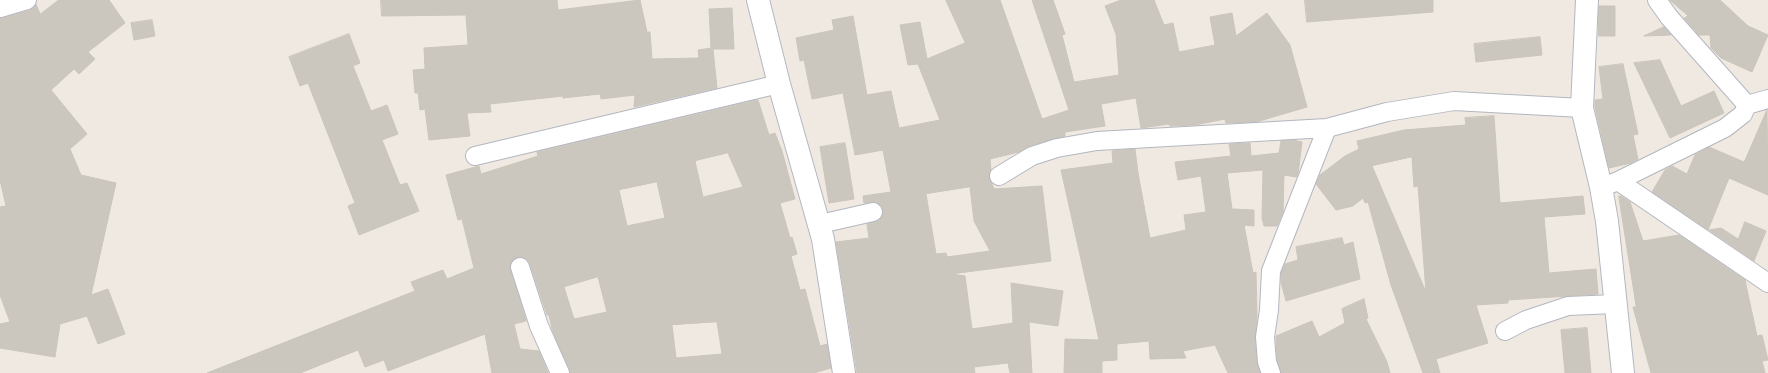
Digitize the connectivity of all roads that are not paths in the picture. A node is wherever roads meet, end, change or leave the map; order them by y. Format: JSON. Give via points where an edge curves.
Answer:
{"nodes":[{"id":1,"x":27,"y":0,"type":"edge"},
{"id":2,"x":758,"y":0,"type":"edge"},
{"id":3,"x":1587,"y":0,"type":"edge"},
{"id":4,"x":1657,"y":0,"type":"edge"},
{"id":5,"x":0,"y":8,"type":"edge"},
{"id":6,"x":779,"y":84,"type":"junction"},
{"id":7,"x":1768,"y":99,"type":"edge"},
{"id":8,"x":1747,"y":105,"type":"junction"},
{"id":9,"x":1582,"y":108,"type":"junction"},
{"id":10,"x":1327,"y":128,"type":"junction"},
{"id":11,"x":475,"y":156,"type":"dead end"},
{"id":12,"x":999,"y":176,"type":"dead end"},
{"id":13,"x":1610,"y":184,"type":"junction"},
{"id":14,"x":873,"y":212,"type":"dead end"},
{"id":15,"x":820,"y":224,"type":"junction"},
{"id":16,"x":520,"y":267,"type":"dead end"},
{"id":17,"x":1768,"y":283,"type":"edge"},
{"id":18,"x":1615,"y":304,"type":"junction"},
{"id":19,"x":1505,"y":331,"type":"dead end"},
{"id":20,"x":560,"y":373,"type":"edge"},
{"id":21,"x":844,"y":373,"type":"edge"},
{"id":22,"x":1271,"y":373,"type":"edge"},
{"id":23,"x":1623,"y":373,"type":"edge"}],
"edges":[{"from":1,"to":5,"type":"street"},
{"from":2,"to":6,"type":"street"},
{"from":3,"to":9,"type":"street"},
{"from":4,"to":8,"type":"street"},
{"from":6,"to":11,"type":"street"},
{"from":6,"to":15,"type":"street"},
{"from":7,"to":8,"type":"street"},
{"from":8,"to":13,"type":"street","via":[[1743,114],[1725,128]]},
{"from":9,"to":10,"type":"street","via":[[1454,101],[1387,112]]},
{"from":9,"to":13,"type":"street"},
{"from":10,"to":12,"type":"street","via":[[1097,141],[1057,148],[1032,156]]},
{"from":10,"to":22,"type":"street","via":[[1271,271],[1265,337],[1267,362]]},
{"from":13,"to":17,"type":"street"},
{"from":13,"to":18,"type":"street"},
{"from":14,"to":15,"type":"street"},
{"from":15,"to":21,"type":"street"},
{"from":16,"to":20,"type":"street","via":[[539,326]]},
{"from":18,"to":19,"type":"street","via":[[1568,306],[1526,320]]},
{"from":18,"to":23,"type":"street"}]}
